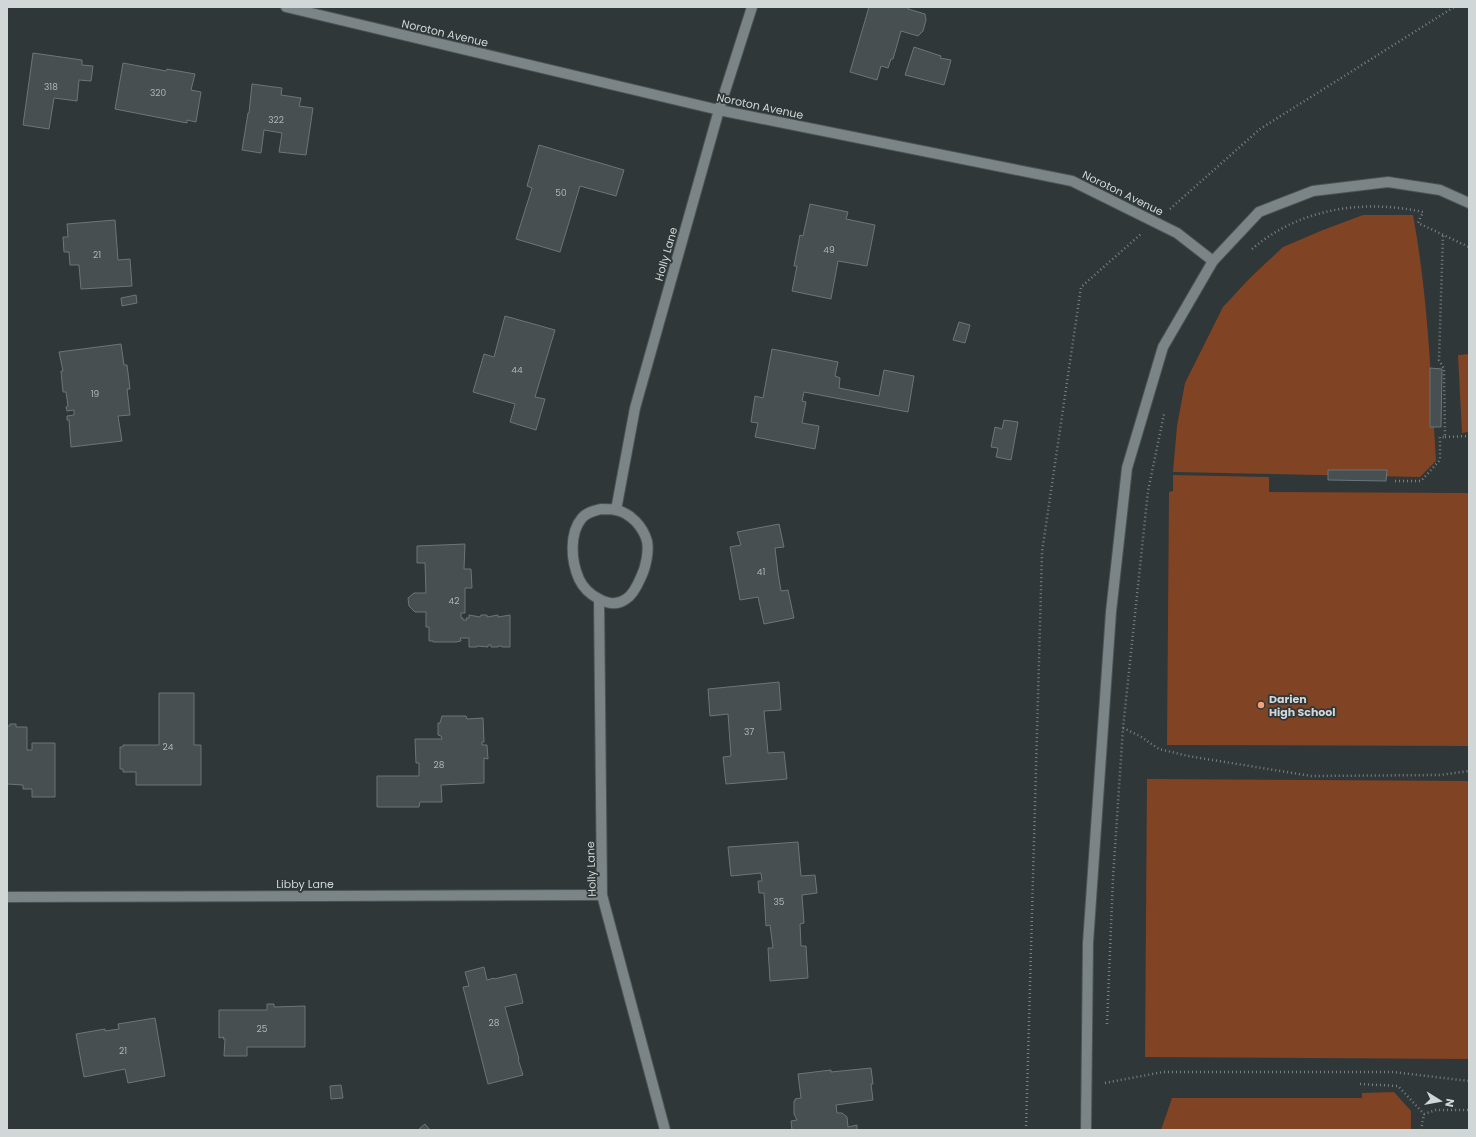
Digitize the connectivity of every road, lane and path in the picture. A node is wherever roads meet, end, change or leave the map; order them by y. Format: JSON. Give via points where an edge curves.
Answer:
{"nodes":[{"id":1,"x":286,"y":7,"type":"edge"},
{"id":2,"x":752,"y":7,"type":"edge"},
{"id":3,"x":719,"y":110,"type":"junction"},
{"id":4,"x":1469,"y":203,"type":"edge"},
{"id":5,"x":1443,"y":234,"type":"junction"},
{"id":6,"x":1469,"y":247,"type":"edge"},
{"id":7,"x":1247,"y":253,"type":"dead end"},
{"id":8,"x":1213,"y":262,"type":"junction"},
{"id":9,"x":1166,"y":407,"type":"dead end"},
{"id":10,"x":1469,"y":436,"type":"edge"},
{"id":11,"x":1445,"y":437,"type":"junction"},
{"id":12,"x":1395,"y":481,"type":"dead end"},
{"id":13,"x":616,"y":510,"type":"junction"},
{"id":14,"x":599,"y":599,"type":"junction"},
{"id":15,"x":1123,"y":728,"type":"junction"},
{"id":16,"x":1469,"y":772,"type":"edge"},
{"id":17,"x":602,"y":895,"type":"junction"},
{"id":18,"x":7,"y":897,"type":"edge"},
{"id":19,"x":1107,"y":1028,"type":"dead end"},
{"id":20,"x":1469,"y":1081,"type":"edge"},
{"id":21,"x":1360,"y":1084,"type":"dead end"},
{"id":22,"x":1105,"y":1091,"type":"dead end"},
{"id":23,"x":1469,"y":1110,"type":"edge"},
{"id":24,"x":1424,"y":1114,"type":"junction"},
{"id":25,"x":665,"y":1130,"type":"edge"},
{"id":26,"x":1086,"y":1130,"type":"edge"},
{"id":27,"x":1421,"y":1130,"type":"edge"}],
"edges":[{"from":1,"to":3,"type":"street","name":"Noroton Avenue"},
{"from":2,"to":3,"type":"street","name":"Holly Lane"},
{"from":3,"to":8,"type":"street","name":"Noroton Avenue","via":[[1072,181],[1177,233]]},
{"from":3,"to":13,"type":"street","name":"Holly Lane","via":[[635,408]]},
{"from":4,"to":8,"type":"street","via":[[1440,190],[1388,182],[1313,191],[1260,212]]},
{"from":5,"to":6,"type":"path"},
{"from":5,"to":7,"type":"path","via":[[1418,223],[1423,212],[1401,207],[1363,206],[1331,209],[1301,219],[1263,240]]},
{"from":5,"to":11,"type":"path","via":[[1439,360],[1444,369]]},
{"from":8,"to":26,"type":"street","via":[[1163,347],[1127,468],[1111,612],[1088,943]]},
{"from":9,"to":15,"type":"path","via":[[1148,491]]},
{"from":10,"to":11,"type":"path"},
{"from":11,"to":12,"type":"path","via":[[1440,437],[1440,460],[1421,481]]},
{"from":13,"to":14,"type":"street","via":[[601,509],[590,512],[582,517],[576,529],[573,564],[579,580]]},
{"from":13,"to":14,"type":"street","via":[[630,516],[640,526],[647,542],[644,572],[637,587],[627,599],[617,603]]},
{"from":14,"to":17,"type":"street","name":"Holly Lane"},
{"from":15,"to":16,"type":"path","via":[[1159,749],[1311,776],[1440,775]]},
{"from":15,"to":19,"type":"path"},
{"from":17,"to":18,"type":"street","name":"Libby Lane"},
{"from":17,"to":25,"type":"street","name":"Holly Lane"},
{"from":20,"to":22,"type":"path","via":[[1393,1072],[1163,1072],[1105,1083]]},
{"from":21,"to":24,"type":"path","via":[[1398,1086]]},
{"from":23,"to":24,"type":"path","via":[[1436,1110]]},
{"from":24,"to":27,"type":"path"}]}
